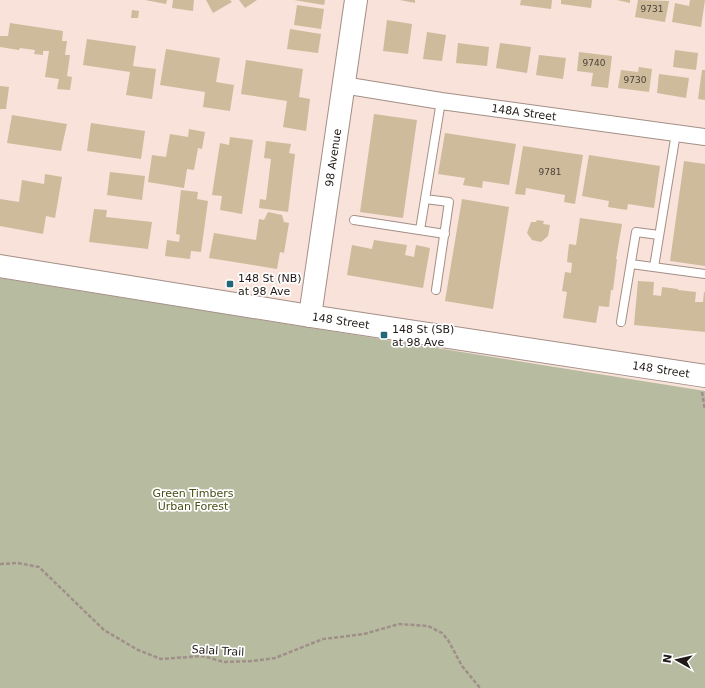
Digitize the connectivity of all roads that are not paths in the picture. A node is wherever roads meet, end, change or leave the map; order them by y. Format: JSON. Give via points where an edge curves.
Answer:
{"nodes":[{"id":1,"x":356,"y":0,"type":"edge"},
{"id":2,"x":343,"y":85,"type":"junction"},
{"id":3,"x":441,"y":100,"type":"junction"},
{"id":4,"x":676,"y":132,"type":"junction"},
{"id":5,"x":705,"y":137,"type":"edge"},
{"id":6,"x":425,"y":199,"type":"junction"},
{"id":7,"x":354,"y":220,"type":"dead end"},
{"id":8,"x":420,"y":230,"type":"junction"},
{"id":9,"x":445,"y":234,"type":"junction"},
{"id":10,"x":659,"y":235,"type":"junction"},
{"id":11,"x":631,"y":264,"type":"junction"},
{"id":12,"x":0,"y":266,"type":"edge"},
{"id":13,"x":654,"y":267,"type":"junction"},
{"id":14,"x":705,"y":274,"type":"edge"},
{"id":15,"x":436,"y":290,"type":"dead end"},
{"id":16,"x":310,"y":316,"type":"junction"},
{"id":17,"x":621,"y":322,"type":"dead end"},
{"id":18,"x":703,"y":383,"type":"edge"}],
"edges":[{"from":1,"to":2,"type":"main road","name":"98 Avenue"},
{"from":2,"to":3,"type":"street","name":"148A Street"},
{"from":2,"to":16,"type":"main road","name":"98 Avenue"},
{"from":3,"to":4,"type":"street","name":"148A Street"},
{"from":3,"to":6,"type":"lane"},
{"from":4,"to":5,"type":"street","name":"148A Street"},
{"from":4,"to":10,"type":"lane"},
{"from":6,"to":8,"type":"lane"},
{"from":6,"to":9,"type":"lane","via":[[449,202]]},
{"from":7,"to":8,"type":"lane"},
{"from":8,"to":9,"type":"lane"},
{"from":9,"to":15,"type":"lane"},
{"from":10,"to":11,"type":"lane","via":[[636,232]]},
{"from":10,"to":13,"type":"lane"},
{"from":11,"to":13,"type":"lane"},
{"from":11,"to":17,"type":"lane"},
{"from":12,"to":16,"type":"main road","name":"148 Street"},
{"from":13,"to":14,"type":"lane"},
{"from":16,"to":18,"type":"main road","name":"148 Street"}]}
